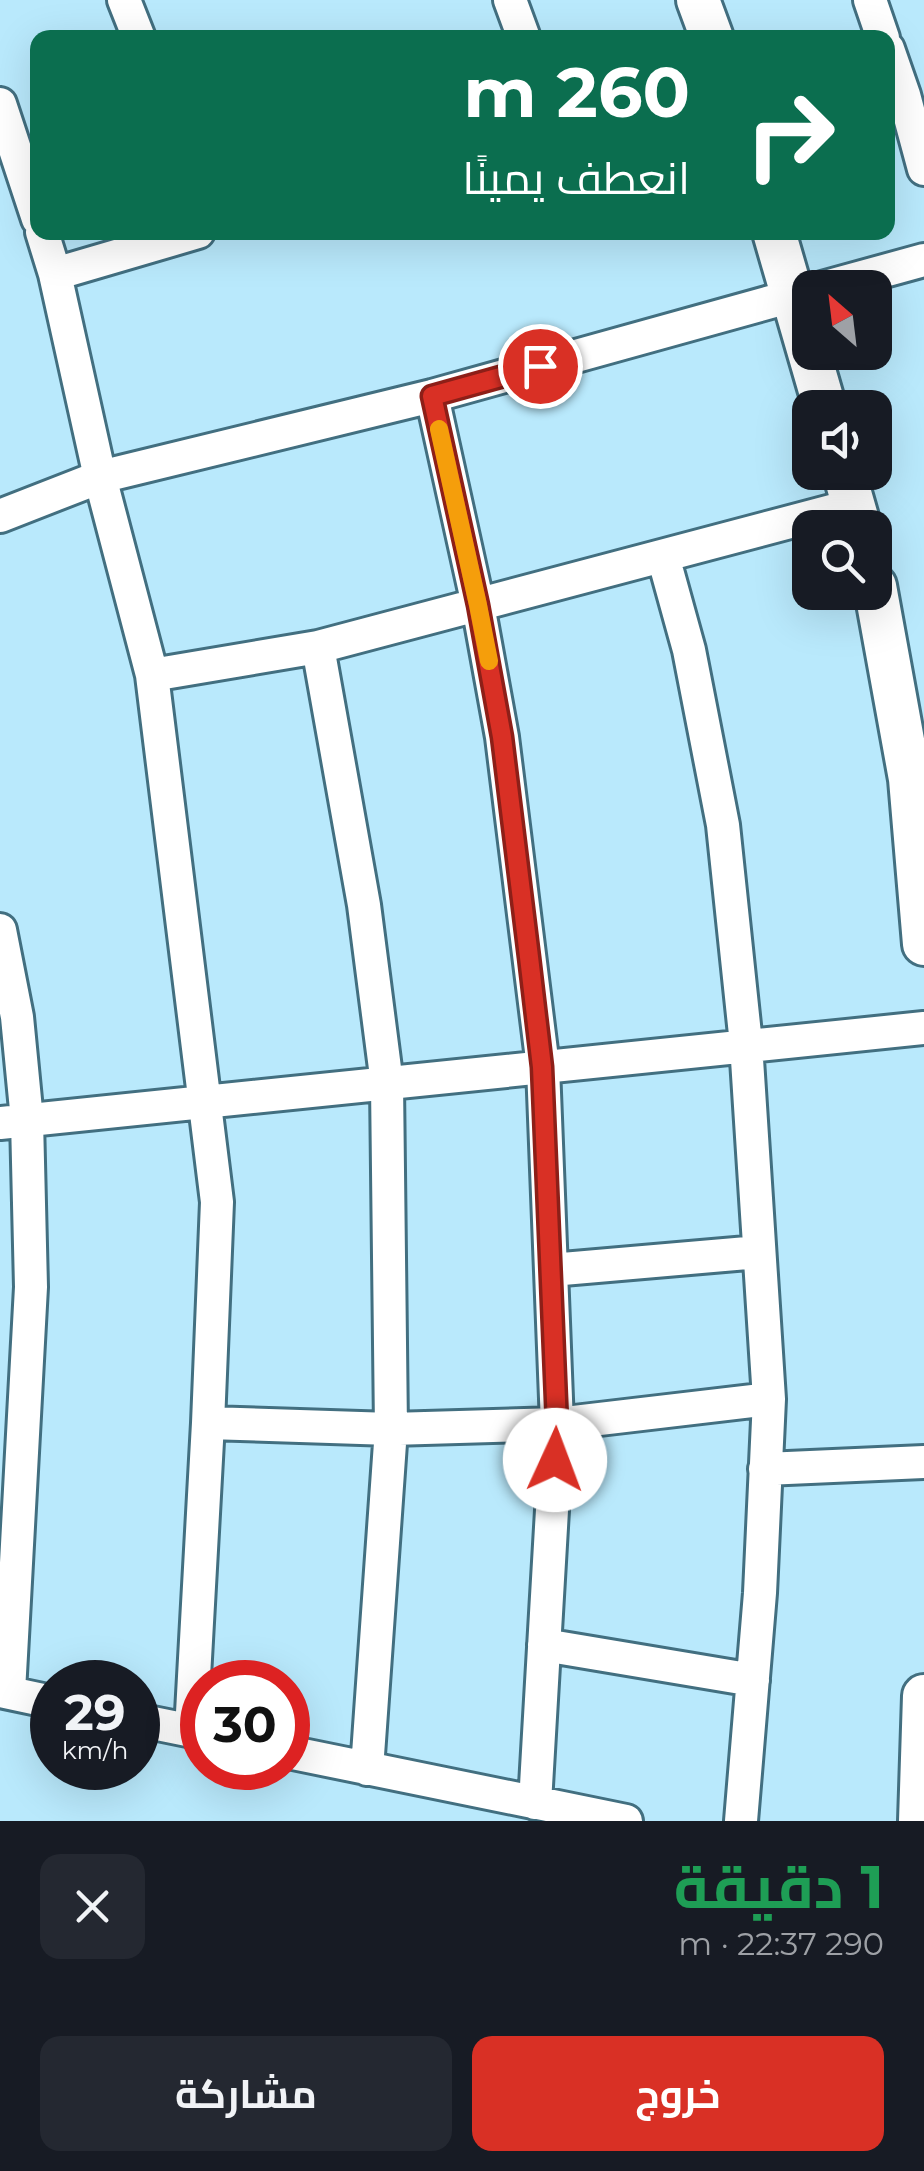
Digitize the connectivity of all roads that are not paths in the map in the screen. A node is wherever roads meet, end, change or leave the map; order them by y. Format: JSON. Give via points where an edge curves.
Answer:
{"nodes":[{"id":1,"x":124,"y":0,"type":"edge"},
{"id":2,"x":510,"y":0,"type":"edge"},
{"id":3,"x":698,"y":0,"type":"edge"},
{"id":4,"x":870,"y":0,"type":"edge"},
{"id":5,"x":136,"y":30,"type":"edge"},
{"id":6,"x":521,"y":30,"type":"edge"},
{"id":7,"x":709,"y":30,"type":"edge"},
{"id":8,"x":881,"y":30,"type":"edge"},
{"id":9,"x":895,"y":61,"type":"edge"},
{"id":10,"x":914,"y":92,"type":"edge"},
{"id":11,"x":0,"y":104,"type":"edge"},
{"id":12,"x":924,"y":169,"type":"edge"},
{"id":13,"x":30,"y":195,"type":"edge"},
{"id":14,"x":44,"y":240,"type":"edge"},
{"id":15,"x":171,"y":240,"type":"edge"},
{"id":16,"x":779,"y":240,"type":"edge"},
{"id":17,"x":924,"y":260,"type":"edge"},
{"id":18,"x":796,"y":270,"type":"edge"},
{"id":19,"x":887,"y":270,"type":"edge"},
{"id":20,"x":55,"y":274,"type":"junction"},
{"id":21,"x":792,"y":295,"type":"edge"},
{"id":22,"x":432,"y":396,"type":"junction"},
{"id":23,"x":100,"y":477,"type":"junction"},
{"id":24,"x":853,"y":502,"type":"edge"},
{"id":25,"x":0,"y":516,"type":"edge"},
{"id":26,"x":663,"y":556,"type":"junction"},
{"id":27,"x":478,"y":605,"type":"junction"},
{"id":28,"x":880,"y":610,"type":"edge"},
{"id":29,"x":318,"y":647,"type":"junction"},
{"id":30,"x":152,"y":675,"type":"junction"},
{"id":31,"x":917,"y":778,"type":"edge"},
{"id":32,"x":0,"y":930,"type":"edge"},
{"id":33,"x":924,"y":944,"type":"edge"},
{"id":34,"x":924,"y":1028,"type":"edge"},
{"id":35,"x":746,"y":1044,"type":"junction"},
{"id":36,"x":542,"y":1067,"type":"junction"},
{"id":37,"x":387,"y":1084,"type":"junction"},
{"id":38,"x":205,"y":1102,"type":"junction"},
{"id":39,"x":13,"y":1122,"type":"edge"},
{"id":40,"x":759,"y":1252,"type":"junction"},
{"id":41,"x":551,"y":1270,"type":"junction"},
{"id":42,"x":769,"y":1399,"type":"junction"},
{"id":43,"x":208,"y":1423,"type":"junction"},
{"id":44,"x":557,"y":1424,"type":"junction"},
{"id":45,"x":391,"y":1429,"type":"junction"},
{"id":46,"x":924,"y":1462,"type":"edge"},
{"id":47,"x":766,"y":1470,"type":"junction"},
{"id":48,"x":544,"y":1645,"type":"junction"},
{"id":49,"x":200,"y":1660,"type":"edge"},
{"id":50,"x":753,"y":1680,"type":"junction"},
{"id":51,"x":5,"y":1692,"type":"edge"},
{"id":52,"x":30,"y":1697,"type":"edge"},
{"id":53,"x":923,"y":1719,"type":"edge"},
{"id":54,"x":310,"y":1757,"type":"edge"},
{"id":55,"x":367,"y":1769,"type":"junction"},
{"id":56,"x":534,"y":1802,"type":"junction"},
{"id":57,"x":626,"y":1821,"type":"edge"},
{"id":58,"x":741,"y":1821,"type":"edge"},
{"id":59,"x":920,"y":1821,"type":"edge"}],
"edges":[{"from":1,"to":5,"type":"street"},
{"from":2,"to":6,"type":"street"},
{"from":3,"to":7,"type":"street"},
{"from":4,"to":8,"type":"street"},
{"from":9,"to":10,"type":"street"},
{"from":10,"to":12,"type":"street"},
{"from":11,"to":13,"type":"street"},
{"from":14,"to":20,"type":"street"},
{"from":15,"to":20,"type":"street"},
{"from":16,"to":18,"type":"street"},
{"from":17,"to":19,"type":"street"},
{"from":20,"to":23,"type":"street"},
{"from":21,"to":22,"type":"street"},
{"from":22,"to":23,"type":"street"},
{"from":22,"to":27,"type":"street"},
{"from":23,"to":25,"type":"street"},
{"from":23,"to":30,"type":"street"},
{"from":24,"to":26,"type":"street"},
{"from":26,"to":27,"type":"street"},
{"from":26,"to":35,"type":"street","via":[[724,825]]},
{"from":27,"to":29,"type":"street"},
{"from":27,"to":36,"type":"street","via":[[502,737]]},
{"from":28,"to":31,"type":"street"},
{"from":29,"to":30,"type":"street"},
{"from":29,"to":37,"type":"street","via":[[364,905]]},
{"from":30,"to":38,"type":"street"},
{"from":31,"to":33,"type":"street"},
{"from":32,"to":39,"type":"street","via":[[16,1016]]},
{"from":34,"to":35,"type":"street"},
{"from":35,"to":36,"type":"street"},
{"from":35,"to":40,"type":"street"},
{"from":36,"to":37,"type":"street"},
{"from":36,"to":41,"type":"street"},
{"from":37,"to":38,"type":"street"},
{"from":37,"to":45,"type":"street"},
{"from":38,"to":39,"type":"street"},
{"from":38,"to":43,"type":"street","via":[[218,1202]]},
{"from":39,"to":51,"type":"street","via":[[30,1286]]},
{"from":40,"to":41,"type":"street"},
{"from":40,"to":42,"type":"street"},
{"from":41,"to":44,"type":"street"},
{"from":42,"to":44,"type":"street"},
{"from":42,"to":47,"type":"street"},
{"from":43,"to":45,"type":"street"},
{"from":43,"to":49,"type":"street"},
{"from":44,"to":45,"type":"street"},
{"from":44,"to":48,"type":"street"},
{"from":45,"to":55,"type":"street"},
{"from":46,"to":47,"type":"street"},
{"from":47,"to":50,"type":"street"},
{"from":48,"to":50,"type":"street"},
{"from":48,"to":56,"type":"street"},
{"from":50,"to":58,"type":"street"},
{"from":51,"to":52,"type":"street"},
{"from":53,"to":59,"type":"street"},
{"from":54,"to":55,"type":"street"},
{"from":55,"to":56,"type":"street"},
{"from":56,"to":57,"type":"street"}]}
